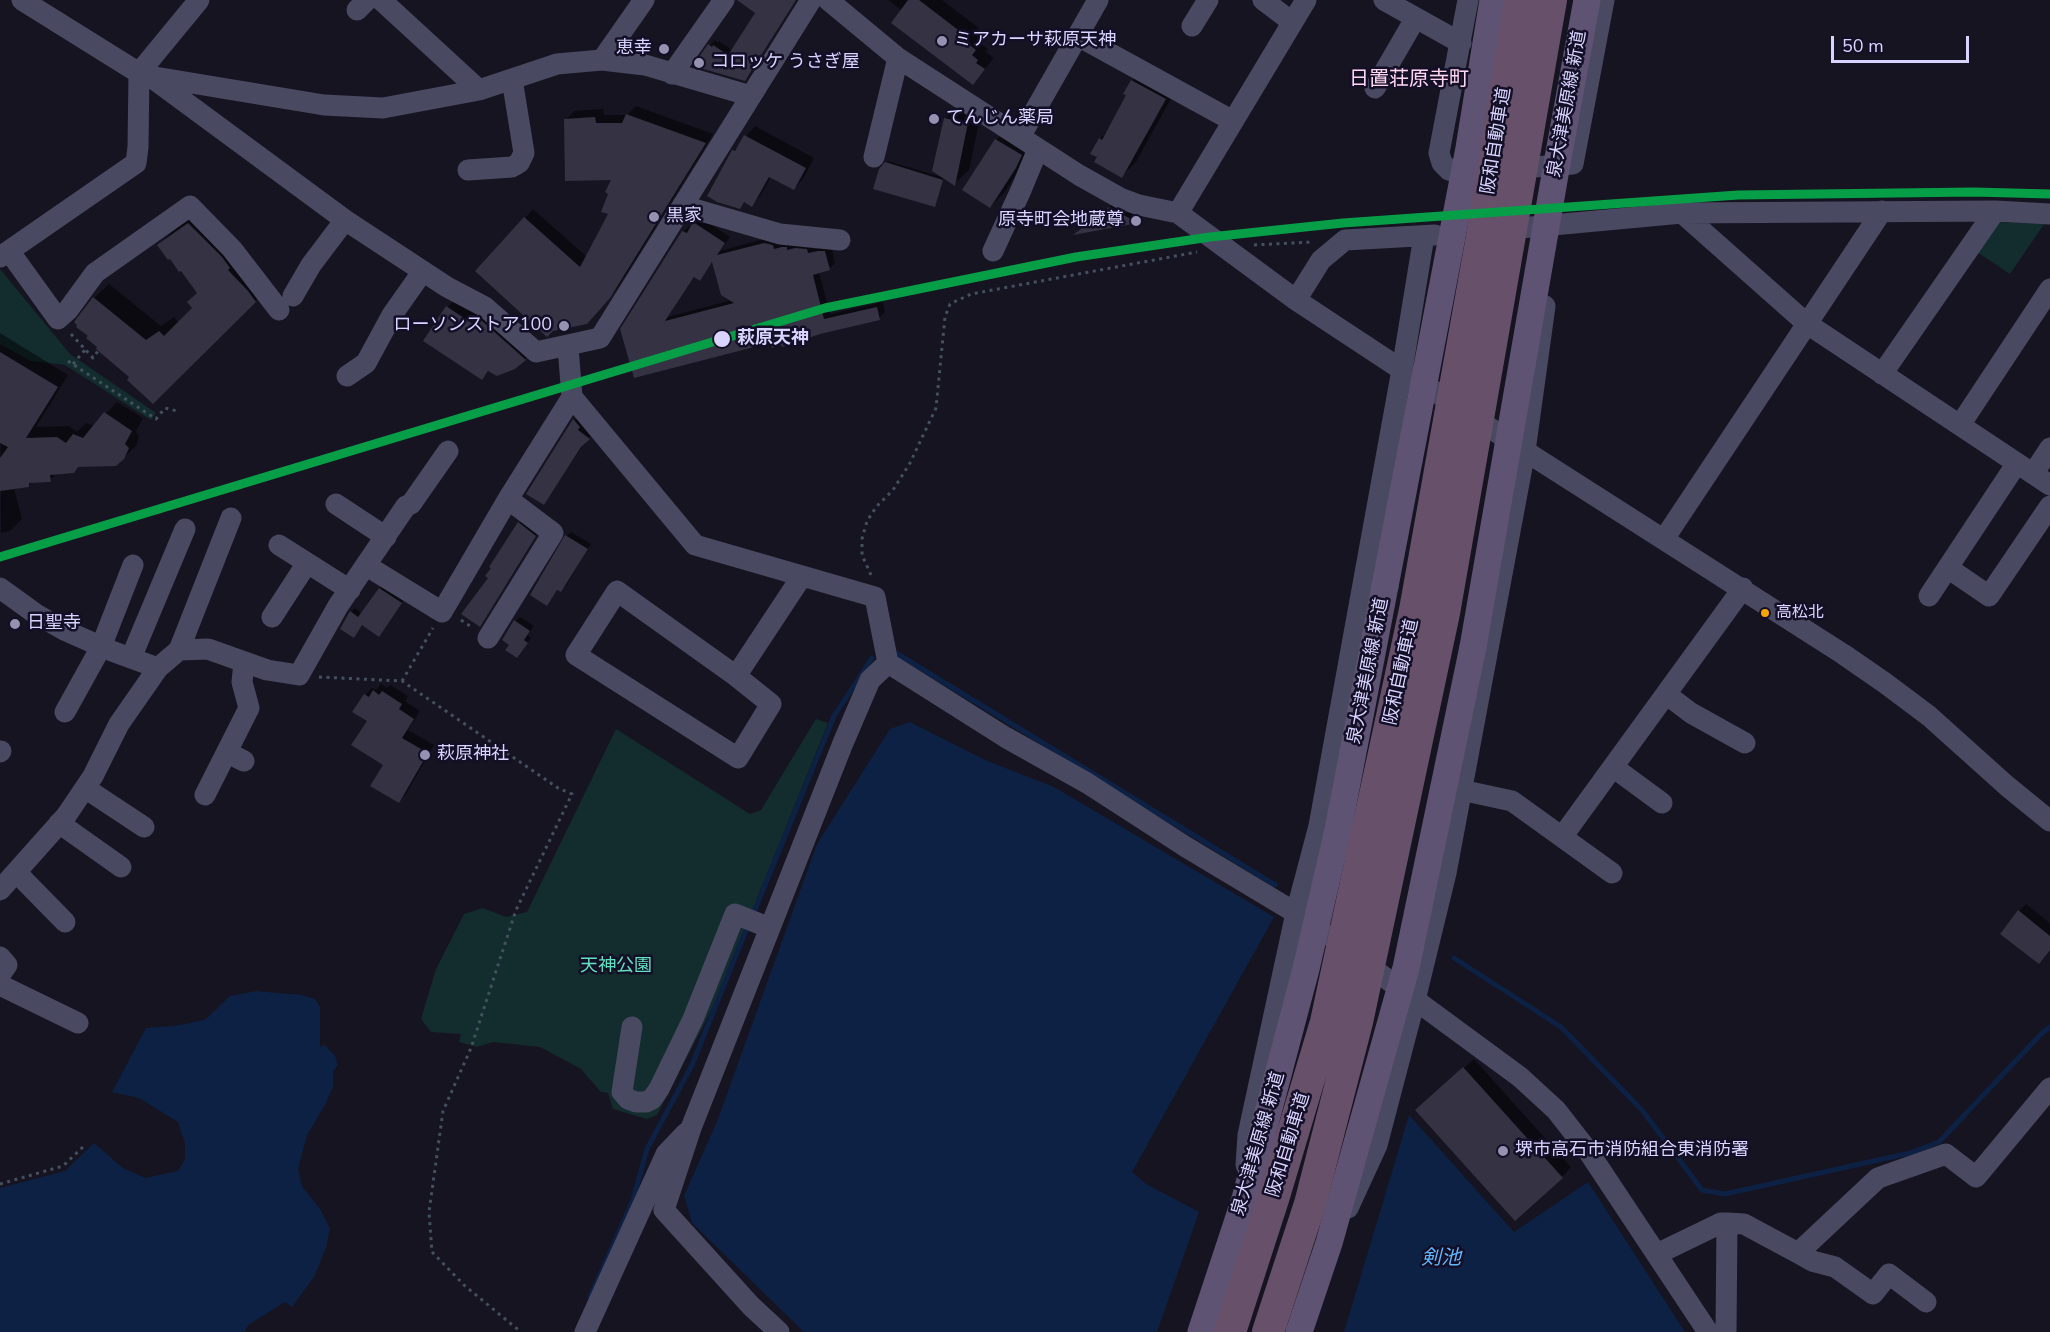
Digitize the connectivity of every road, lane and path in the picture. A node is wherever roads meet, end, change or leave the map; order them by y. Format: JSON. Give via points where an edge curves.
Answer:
{"nodes":[{"id":1,"x":21,"y":0,"type":"edge"},
{"id":2,"x":199,"y":0,"type":"edge"},
{"id":3,"x":381,"y":0,"type":"edge"},
{"id":4,"x":644,"y":0,"type":"edge"},
{"id":5,"x":724,"y":0,"type":"edge"},
{"id":6,"x":811,"y":0,"type":"edge"},
{"id":7,"x":828,"y":0,"type":"edge"},
{"id":8,"x":1098,"y":0,"type":"edge"},
{"id":9,"x":1208,"y":0,"type":"edge"},
{"id":10,"x":1263,"y":0,"type":"edge"},
{"id":11,"x":1306,"y":0,"type":"edge"},
{"id":12,"x":1384,"y":0,"type":"edge"},
{"id":13,"x":1468,"y":0,"type":"edge"},
{"id":14,"x":1493,"y":0,"type":"edge"},
{"id":15,"x":1520,"y":0,"type":"edge"},
{"id":16,"x":1551,"y":0,"type":"edge"},
{"id":17,"x":1587,"y":0,"type":"edge"},
{"id":18,"x":1604,"y":0,"type":"edge"},
{"id":19,"x":1415,"y":19,"type":"junction"},
{"id":20,"x":1292,"y":22,"type":"junction"},
{"id":21,"x":1192,"y":26,"type":"dead end"},
{"id":22,"x":1078,"y":36,"type":"junction"},
{"id":23,"x":1461,"y":44,"type":"junction"},
{"id":24,"x":898,"y":58,"type":"junction"},
{"id":25,"x":602,"y":60,"type":"junction"},
{"id":26,"x":672,"y":74,"type":"junction"},
{"id":27,"x":145,"y":75,"type":"junction"},
{"id":28,"x":512,"y":79,"type":"junction"},
{"id":29,"x":1375,"y":88,"type":"dead end"},
{"id":30,"x":479,"y":90,"type":"junction"},
{"id":31,"x":750,"y":96,"type":"junction"},
{"id":32,"x":1233,"y":121,"type":"junction"},
{"id":33,"x":1029,"y":143,"type":"junction"},
{"id":34,"x":874,"y":157,"type":"dead end"},
{"id":35,"x":468,"y":170,"type":"dead end"},
{"id":36,"x":684,"y":206,"type":"junction"},
{"id":37,"x":1882,"y":211,"type":"junction"},
{"id":38,"x":1995,"y":211,"type":"junction"},
{"id":39,"x":1178,"y":213,"type":"junction"},
{"id":40,"x":1682,"y":213,"type":"junction"},
{"id":41,"x":2050,"y":214,"type":"edge"},
{"id":42,"x":345,"y":220,"type":"junction"},
{"id":43,"x":1557,"y":225,"type":"junction"},
{"id":44,"x":1424,"y":236,"type":"junction"},
{"id":45,"x":840,"y":240,"type":"dead end"},
{"id":46,"x":1345,"y":240,"type":"junction"},
{"id":47,"x":1223,"y":247,"type":"junction"},
{"id":48,"x":993,"y":252,"type":"dead end"},
{"id":49,"x":4,"y":254,"type":"edge"},
{"id":50,"x":423,"y":271,"type":"junction"},
{"id":51,"x":2050,"y":289,"type":"edge"},
{"id":52,"x":1296,"y":300,"type":"junction"},
{"id":53,"x":58,"y":319,"type":"junction"},
{"id":54,"x":1806,"y":323,"type":"junction"},
{"id":55,"x":567,"y":347,"type":"junction"},
{"id":56,"x":86,"y":349,"type":"junction"},
{"id":57,"x":98,"y":351,"type":"dead end"},
{"id":58,"x":68,"y":361,"type":"dead end"},
{"id":59,"x":73,"y":364,"type":"junction"},
{"id":60,"x":1402,"y":370,"type":"junction"},
{"id":61,"x":1882,"y":374,"type":"junction"},
{"id":62,"x":347,"y":376,"type":"dead end"},
{"id":63,"x":572,"y":397,"type":"junction"},
{"id":64,"x":177,"y":411,"type":"dead end"},
{"id":65,"x":1960,"y":425,"type":"junction"},
{"id":66,"x":2050,"y":448,"type":"edge"},
{"id":67,"x":448,"y":451,"type":"dead end"},
{"id":68,"x":1525,"y":451,"type":"junction"},
{"id":69,"x":2034,"y":474,"type":"edge"},
{"id":70,"x":508,"y":499,"type":"junction"},
{"id":71,"x":336,"y":504,"type":"dead end"},
{"id":72,"x":2050,"y":506,"type":"edge"},
{"id":73,"x":231,"y":518,"type":"dead end"},
{"id":74,"x":185,"y":529,"type":"dead end"},
{"id":75,"x":386,"y":537,"type":"junction"},
{"id":76,"x":1664,"y":539,"type":"junction"},
{"id":77,"x":279,"y":545,"type":"dead end"},
{"id":78,"x":307,"y":563,"type":"junction"},
{"id":79,"x":133,"y":565,"type":"dead end"},
{"id":80,"x":367,"y":566,"type":"junction"},
{"id":81,"x":1948,"y":568,"type":"junction"},
{"id":82,"x":802,"y":576,"type":"junction"},
{"id":83,"x":0,"y":588,"type":"edge"},
{"id":84,"x":1743,"y":588,"type":"junction"},
{"id":85,"x":350,"y":590,"type":"junction"},
{"id":86,"x":1929,"y":596,"type":"dead end"},
{"id":87,"x":875,"y":597,"type":"junction"},
{"id":88,"x":443,"y":610,"type":"junction"},
{"id":89,"x":272,"y":617,"type":"dead end"},
{"id":90,"x":488,"y":638,"type":"joint"},
{"id":91,"x":101,"y":647,"type":"junction"},
{"id":92,"x":179,"y":650,"type":"junction"},
{"id":93,"x":131,"y":658,"type":"junction"},
{"id":94,"x":244,"y":662,"type":"junction"},
{"id":95,"x":888,"y":663,"type":"junction"},
{"id":96,"x":158,"y":669,"type":"junction"},
{"id":97,"x":299,"y":675,"type":"junction"},
{"id":98,"x":736,"y":676,"type":"junction"},
{"id":99,"x":402,"y":681,"type":"junction"},
{"id":100,"x":1666,"y":694,"type":"junction"},
{"id":101,"x":65,"y":712,"type":"dead end"},
{"id":102,"x":1745,"y":743,"type":"dead end"},
{"id":103,"x":1613,"y":767,"type":"junction"},
{"id":104,"x":85,"y":788,"type":"junction"},
{"id":105,"x":1461,"y":789,"type":"junction"},
{"id":106,"x":206,"y":795,"type":"dead end"},
{"id":107,"x":1662,"y":803,"type":"dead end"},
{"id":108,"x":2050,"y":821,"type":"edge"},
{"id":109,"x":59,"y":824,"type":"junction"},
{"id":110,"x":144,"y":827,"type":"dead end"},
{"id":111,"x":1562,"y":837,"type":"junction"},
{"id":112,"x":121,"y":867,"type":"dead end"},
{"id":113,"x":16,"y":872,"type":"junction"},
{"id":114,"x":1612,"y":873,"type":"dead end"},
{"id":115,"x":0,"y":890,"type":"edge"},
{"id":116,"x":1306,"y":921,"type":"junction"},
{"id":117,"x":64,"y":922,"type":"dead end"},
{"id":118,"x":770,"y":928,"type":"junction"},
{"id":119,"x":0,"y":957,"type":"edge"},
{"id":120,"x":0,"y":975,"type":"edge"},
{"id":121,"x":0,"y":985,"type":"edge"},
{"id":122,"x":1408,"y":995,"type":"junction"},
{"id":123,"x":78,"y":1023,"type":"dead end"},
{"id":124,"x":632,"y":1027,"type":"dead end"},
{"id":125,"x":2050,"y":1088,"type":"edge"},
{"id":126,"x":691,"y":1128,"type":"junction"},
{"id":127,"x":85,"y":1145,"type":"dead end"},
{"id":128,"x":0,"y":1184,"type":"edge"},
{"id":129,"x":1727,"y":1223,"type":"junction"},
{"id":130,"x":1798,"y":1253,"type":"junction"},
{"id":131,"x":1657,"y":1254,"type":"junction"},
{"id":132,"x":1926,"y":1302,"type":"dead end"},
{"id":133,"x":521,"y":1332,"type":"edge"},
{"id":134,"x":585,"y":1332,"type":"edge"},
{"id":135,"x":779,"y":1332,"type":"edge"},
{"id":136,"x":1201,"y":1332,"type":"edge"},
{"id":137,"x":1230,"y":1332,"type":"edge"},
{"id":138,"x":1268,"y":1332,"type":"edge"},
{"id":139,"x":1299,"y":1332,"type":"edge"},
{"id":140,"x":1708,"y":1332,"type":"edge"},
{"id":141,"x":1726,"y":1332,"type":"edge"}],
"edges":[{"from":1,"to":27,"type":"street"},
{"from":2,"to":27,"type":"street"},
{"from":3,"to":30,"type":"street"},
{"from":4,"to":25,"type":"street"},
{"from":5,"to":26,"type":"street"},
{"from":6,"to":31,"type":"street"},
{"from":7,"to":24,"type":"street"},
{"from":8,"to":22,"type":"street"},
{"from":9,"to":21,"type":"street"},
{"from":10,"to":20,"type":"street"},
{"from":11,"to":20,"type":"street"},
{"from":12,"to":19,"type":"street"},
{"from":13,"to":23,"type":"street"},
{"from":14,"to":116,"type":"main road","name":"泉大津美原線 新道","bridge":true,"via":[[1469,148],[1338,830]]},
{"from":15,"to":137,"type":"highway","name":"阪和自動車道","bridge":true,"via":[[1413,622],[1326,1022]]},
{"from":16,"to":138,"type":"highway","name":"阪和自動車道","bridge":true,"via":[[1444,613],[1357,1022],[1310,1204]]},
{"from":17,"to":122,"type":"main road","name":"泉大津美原線 新道","bridge":true,"via":[[1473,647],[1418,916]]},
{"from":18,"to":23,"type":"street","via":[[1573,164],[1460,173],[1442,163],[1439,153]]},
{"from":19,"to":23,"type":"street"},
{"from":19,"to":29,"type":"street"},
{"from":20,"to":32,"type":"street"},
{"from":22,"to":32,"type":"street"},
{"from":22,"to":33,"type":"street"},
{"from":24,"to":33,"type":"street"},
{"from":24,"to":34,"type":"street"},
{"from":25,"to":26,"type":"street","via":[[645,65]]},
{"from":25,"to":28,"type":"street","via":[[557,64]]},
{"from":26,"to":31,"type":"street"},
{"from":27,"to":30,"type":"street","via":[[324,105],[383,108]]},
{"from":27,"to":42,"type":"street"},
{"from":27,"to":49,"type":"street","via":[[135,163]]},
{"from":28,"to":30,"type":"street"},
{"from":28,"to":35,"type":"street","via":[[524,153],[512,167]]},
{"from":31,"to":36,"type":"street"},
{"from":32,"to":39,"type":"street"},
{"from":33,"to":39,"type":"street","via":[[1120,198]]},
{"from":33,"to":48,"type":"street","via":[[1021,190]]},
{"from":36,"to":45,"type":"street","via":[[780,234]]},
{"from":36,"to":55,"type":"street","via":[[600,338]]},
{"from":37,"to":38,"type":"street"},
{"from":37,"to":40,"type":"street"},
{"from":37,"to":54,"type":"street"},
{"from":38,"to":41,"type":"street"},
{"from":38,"to":61,"type":"street"},
{"from":39,"to":47,"type":"street"},
{"from":40,"to":43,"type":"street"},
{"from":40,"to":54,"type":"street"},
{"from":42,"to":50,"type":"street"},
{"from":42,"to":53,"type":"street","via":[[286,303],[190,206],[95,273]]},
{"from":43,"to":44,"type":"street"},
{"from":43,"to":68,"type":"street"},
{"from":44,"to":46,"type":"street"},
{"from":44,"to":60,"type":"street"},
{"from":46,"to":47,"type":"path"},
{"from":46,"to":52,"type":"street","via":[[1321,260]]},
{"from":47,"to":52,"type":"street"},
{"from":47,"to":87,"type":"path","via":[[971,294],[950,304],[945,316],[936,408],[910,464],[867,521],[862,540],[862,555]]},
{"from":49,"to":53,"type":"street"},
{"from":50,"to":55,"type":"street","via":[[485,307],[536,352]]},
{"from":50,"to":62,"type":"street","via":[[392,315],[366,363]]},
{"from":51,"to":65,"type":"street"},
{"from":52,"to":60,"type":"street"},
{"from":53,"to":56,"type":"path"},
{"from":54,"to":61,"type":"street"},
{"from":54,"to":76,"type":"street"},
{"from":55,"to":63,"type":"street"},
{"from":56,"to":57,"type":"path","via":[[93,357]]},
{"from":56,"to":59,"type":"path"},
{"from":58,"to":59,"type":"path"},
{"from":59,"to":64,"type":"path","via":[[156,419],[165,408]]},
{"from":60,"to":68,"type":"street"},
{"from":60,"to":116,"type":"street","via":[[1319,826]]},
{"from":61,"to":65,"type":"street"},
{"from":63,"to":70,"type":"street"},
{"from":63,"to":82,"type":"street","via":[[695,545]]},
{"from":65,"to":69,"type":"street"},
{"from":66,"to":69,"type":"street"},
{"from":67,"to":75,"type":"street"},
{"from":68,"to":76,"type":"street"},
{"from":68,"to":105,"type":"street"},
{"from":69,"to":81,"type":"street"},
{"from":70,"to":88,"type":"street"},
{"from":70,"to":90,"type":"street","via":[[553,533]]},
{"from":71,"to":75,"type":"street"},
{"from":72,"to":81,"type":"street","via":[[1989,596]]},
{"from":73,"to":92,"type":"street"},
{"from":74,"to":93,"type":"street"},
{"from":75,"to":80,"type":"street"},
{"from":76,"to":84,"type":"street"},
{"from":77,"to":78,"type":"street"},
{"from":78,"to":85,"type":"street"},
{"from":78,"to":89,"type":"street"},
{"from":79,"to":91,"type":"street"},
{"from":80,"to":85,"type":"street"},
{"from":80,"to":88,"type":"street"},
{"from":81,"to":86,"type":"street"},
{"from":82,"to":87,"type":"street"},
{"from":82,"to":98,"type":"street"},
{"from":83,"to":91,"type":"street","via":[[36,614]]},
{"from":84,"to":100,"type":"street"},
{"from":84,"to":108,"type":"street","via":[[1886,683]]},
{"from":85,"to":97,"type":"street"},
{"from":87,"to":95,"type":"street"},
{"from":88,"to":90,"type":"path"},
{"from":88,"to":99,"type":"path"},
{"from":91,"to":93,"type":"street"},
{"from":91,"to":101,"type":"street"},
{"from":92,"to":94,"type":"street","via":[[208,649]]},
{"from":92,"to":96,"type":"street"},
{"from":93,"to":96,"type":"street"},
{"from":94,"to":97,"type":"street"},
{"from":94,"to":106,"type":"street","via":[[242,681],[249,708],[236,757]]},
{"from":95,"to":116,"type":"street"},
{"from":95,"to":118,"type":"street","via":[[870,680]]},
{"from":96,"to":104,"type":"street","via":[[119,724]]},
{"from":97,"to":99,"type":"path"},
{"from":98,"to":98,"type":"street","via":[[771,704],[738,758],[576,655],[618,591]]},
{"from":99,"to":133,"type":"path","via":[[572,794],[516,910],[471,1048],[443,1111],[429,1212],[432,1252],[465,1286]]},
{"from":100,"to":102,"type":"street"},
{"from":100,"to":103,"type":"street"},
{"from":103,"to":107,"type":"street"},
{"from":103,"to":111,"type":"street"},
{"from":104,"to":109,"type":"street"},
{"from":104,"to":110,"type":"street"},
{"from":105,"to":111,"type":"street","via":[[1512,801]]},
{"from":105,"to":122,"type":"street","via":[[1446,873]]},
{"from":109,"to":112,"type":"street"},
{"from":109,"to":113,"type":"street"},
{"from":111,"to":114,"type":"street"},
{"from":113,"to":115,"type":"street"},
{"from":113,"to":117,"type":"street"},
{"from":116,"to":122,"type":"street"},
{"from":116,"to":136,"type":"main road","name":"泉大津美原線 新道","via":[[1245,1199]]},
{"from":118,"to":124,"type":"street","via":[[735,914],[693,1019],[659,1089],[646,1102],[628,1099],[622,1092]]},
{"from":118,"to":126,"type":"street"},
{"from":119,"to":120,"type":"street","via":[[8,965]]},
{"from":121,"to":123,"type":"street"},
{"from":122,"to":131,"type":"street","via":[[1520,1077],[1556,1110]]},
{"from":122,"to":139,"type":"main road","name":"泉大津美原線 新道"},
{"from":125,"to":130,"type":"street","via":[[1976,1177],[1946,1154],[1878,1178]]},
{"from":126,"to":134,"type":"street","via":[[666,1154]]},
{"from":126,"to":135,"type":"street","via":[[664,1210]]},
{"from":127,"to":128,"type":"path","via":[[63,1166]]},
{"from":129,"to":130,"type":"street","via":[[1744,1224]]},
{"from":129,"to":131,"type":"street"},
{"from":129,"to":141,"type":"street"},
{"from":130,"to":132,"type":"street","via":[[1812,1262],[1835,1267],[1873,1294],[1889,1274]]},
{"from":131,"to":140,"type":"street"}]}
